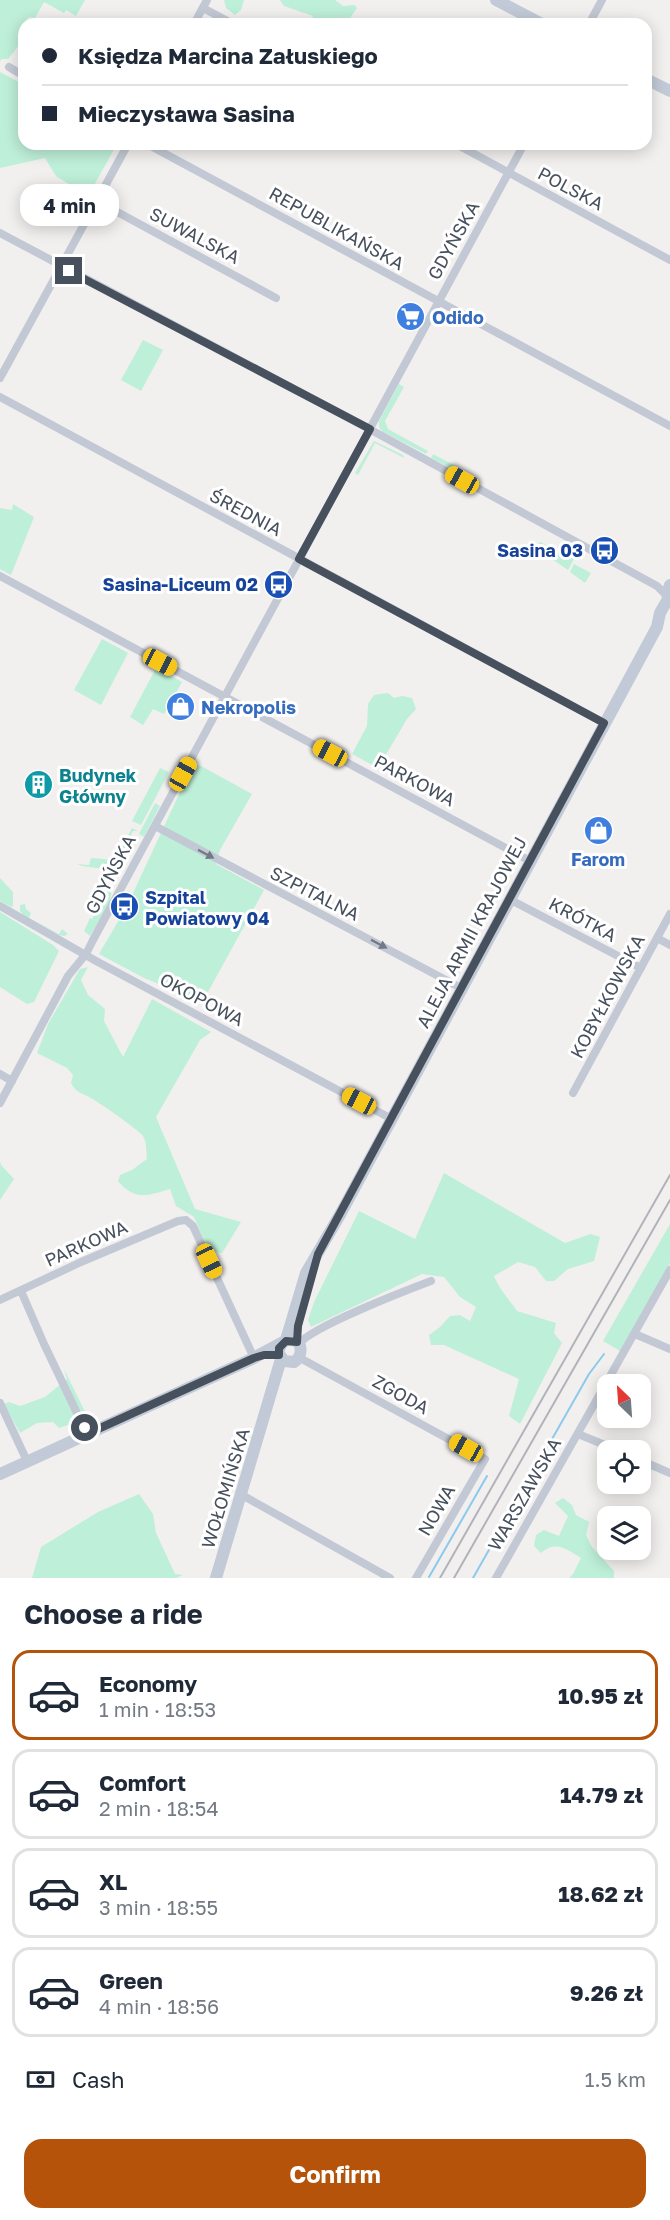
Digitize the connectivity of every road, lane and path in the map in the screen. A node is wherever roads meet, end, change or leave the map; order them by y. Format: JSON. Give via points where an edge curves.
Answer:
{"nodes":[{"id":1,"x":496,"y":0,"type":"edge"},
{"id":2,"x":602,"y":0,"type":"edge"},
{"id":3,"x":195,"y":1,"type":"edge"},
{"id":4,"x":204,"y":4,"type":"edge"},
{"id":5,"x":197,"y":18,"type":"edge"},
{"id":6,"x":224,"y":18,"type":"edge"},
{"id":7,"x":530,"y":18,"type":"edge"},
{"id":8,"x":592,"y":18,"type":"edge"},
{"id":9,"x":9,"y":68,"type":"dead end"},
{"id":10,"x":18,"y":73,"type":"edge"},
{"id":11,"x":652,"y":82,"type":"edge"},
{"id":12,"x":670,"y":91,"type":"edge"},
{"id":13,"x":125,"y":150,"type":"edge"},
{"id":14,"x":158,"y":150,"type":"edge"},
{"id":15,"x":467,"y":150,"type":"edge"},
{"id":16,"x":521,"y":150,"type":"edge"},
{"id":17,"x":509,"y":173,"type":"junction"},
{"id":18,"x":97,"y":201,"type":"junction"},
{"id":19,"x":0,"y":233,"type":"edge"},
{"id":20,"x":670,"y":260,"type":"edge"},
{"id":21,"x":61,"y":267,"type":"junction"},
{"id":22,"x":276,"y":298,"type":"dead end"},
{"id":23,"x":438,"y":302,"type":"junction"},
{"id":24,"x":0,"y":378,"type":"edge"},
{"id":25,"x":0,"y":397,"type":"edge"},
{"id":26,"x":670,"y":426,"type":"edge"},
{"id":27,"x":370,"y":429,"type":"junction"},
{"id":28,"x":299,"y":559,"type":"junction"},
{"id":29,"x":0,"y":576,"type":"edge"},
{"id":30,"x":667,"y":592,"type":"edge"},
{"id":31,"x":670,"y":613,"type":"edge"},
{"id":32,"x":657,"y":627,"type":"junction"},
{"id":33,"x":224,"y":696,"type":"junction"},
{"id":34,"x":604,"y":723,"type":"junction"},
{"id":35,"x":154,"y":826,"type":"junction"},
{"id":36,"x":530,"y":861,"type":"junction"},
{"id":37,"x":509,"y":899,"type":"junction"},
{"id":38,"x":0,"y":906,"type":"edge"},
{"id":39,"x":670,"y":914,"type":"edge"},
{"id":40,"x":657,"y":938,"type":"junction"},
{"id":41,"x":670,"y":945,"type":"edge"},
{"id":42,"x":86,"y":954,"type":"junction"},
{"id":43,"x":641,"y":968,"type":"junction"},
{"id":44,"x":461,"y":988,"type":"junction"},
{"id":45,"x":0,"y":1074,"type":"edge"},
{"id":46,"x":12,"y":1081,"type":"junction"},
{"id":47,"x":573,"y":1093,"type":"dead end"},
{"id":48,"x":0,"y":1103,"type":"edge"},
{"id":49,"x":390,"y":1118,"type":"junction"},
{"id":50,"x":670,"y":1270,"type":"edge"},
{"id":51,"x":431,"y":1281,"type":"dead end"},
{"id":52,"x":21,"y":1291,"type":"junction"},
{"id":53,"x":0,"y":1300,"type":"edge"},
{"id":54,"x":635,"y":1334,"type":"junction"},
{"id":55,"x":670,"y":1349,"type":"edge"},
{"id":56,"x":289,"y":1351,"type":"junction"},
{"id":57,"x":254,"y":1358,"type":"junction"},
{"id":58,"x":0,"y":1404,"type":"edge"},
{"id":59,"x":580,"y":1430,"type":"junction"},
{"id":60,"x":87,"y":1434,"type":"junction"},
{"id":61,"x":598,"y":1440,"type":"edge"},
{"id":62,"x":485,"y":1459,"type":"joint"},
{"id":63,"x":27,"y":1461,"type":"junction"},
{"id":64,"x":651,"y":1465,"type":"edge"},
{"id":65,"x":0,"y":1473,"type":"edge"},
{"id":66,"x":670,"y":1473,"type":"edge"},
{"id":67,"x":242,"y":1495,"type":"junction"},
{"id":68,"x":216,"y":1578,"type":"edge"},
{"id":69,"x":390,"y":1578,"type":"edge"},
{"id":70,"x":416,"y":1578,"type":"edge"},
{"id":71,"x":496,"y":1578,"type":"edge"}],
"edges":[{"from":1,"to":7,"type":"street"},
{"from":2,"to":8,"type":"street"},
{"from":3,"to":4,"type":"street"},
{"from":4,"to":5,"type":"street"},
{"from":4,"to":6,"type":"street"},
{"from":9,"to":10,"type":"street"},
{"from":11,"to":12,"type":"street"},
{"from":13,"to":18,"type":"street"},
{"from":14,"to":23,"type":"street","name":"REPUBLIKAŃSKA"},
{"from":15,"to":17,"type":"street","name":"POLSKA"},
{"from":16,"to":17,"type":"street","name":"GDYŃSKA"},
{"from":17,"to":20,"type":"street","name":"POLSKA"},
{"from":17,"to":23,"type":"street","name":"GDYŃSKA"},
{"from":18,"to":21,"type":"street"},
{"from":18,"to":22,"type":"street","name":"SUWALSKA"},
{"from":19,"to":21,"type":"street"},
{"from":21,"to":24,"type":"street"},
{"from":21,"to":27,"type":"street"},
{"from":23,"to":26,"type":"street","name":"REPUBLIKAŃSKA"},
{"from":23,"to":27,"type":"street","name":"GDYŃSKA"},
{"from":25,"to":28,"type":"street","name":"ŚREDNIA"},
{"from":27,"to":28,"type":"street","name":"GDYŃSKA"},
{"from":27,"to":30,"type":"street"},
{"from":28,"to":33,"type":"street","name":"GDYŃSKA"},
{"from":28,"to":34,"type":"street","name":"ŚREDNIA"},
{"from":29,"to":33,"type":"street","name":"PARKOWA"},
{"from":30,"to":32,"type":"street","name":"ALEJA ARMII KRAJOWEJ"},
{"from":31,"to":32,"type":"street","name":"ALEJA ARMII KRAJOWEJ"},
{"from":32,"to":34,"type":"street","name":"ALEJA ARMII KRAJOWEJ"},
{"from":33,"to":35,"type":"street","name":"GDYŃSKA"},
{"from":33,"to":36,"type":"street","name":"PARKOWA"},
{"from":34,"to":36,"type":"street","name":"ALEJA ARMII KRAJOWEJ"},
{"from":35,"to":42,"type":"street","name":"GDYŃSKA"},
{"from":35,"to":44,"type":"street","name":"SZPITALNA","one_way":true},
{"from":36,"to":37,"type":"street","name":"ALEJA ARMII KRAJOWEJ"},
{"from":37,"to":43,"type":"street","name":"KRÓTKA"},
{"from":37,"to":44,"type":"street","name":"ALEJA ARMII KRAJOWEJ"},
{"from":38,"to":42,"type":"street","name":"OKOPOWA"},
{"from":39,"to":40,"type":"street","name":"KOBYŁKOWSKA"},
{"from":40,"to":41,"type":"street"},
{"from":40,"to":43,"type":"street","name":"KOBYŁKOWSKA"},
{"from":42,"to":46,"type":"street","name":"GDYŃSKA","via":[[68,976]]},
{"from":42,"to":49,"type":"street","name":"OKOPOWA"},
{"from":43,"to":47,"type":"street","name":"KOBYŁKOWSKA"},
{"from":44,"to":49,"type":"street","name":"ALEJA ARMII KRAJOWEJ"},
{"from":45,"to":46,"type":"street"},
{"from":46,"to":48,"type":"street","name":"GDYŃSKA"},
{"from":49,"to":56,"type":"street","name":"ALEJA ARMII KRAJOWEJ","via":[[306,1274]]},
{"from":50,"to":54,"type":"street","name":"WARSZAWSKA"},
{"from":51,"to":56,"type":"street","via":[[338,1321],[306,1337]]},
{"from":52,"to":53,"type":"street","name":"PARKOWA"},
{"from":52,"to":57,"type":"street","name":"PARKOWA","via":[[186,1220],[193,1226]]},
{"from":52,"to":60,"type":"street"},
{"from":54,"to":55,"type":"street"},
{"from":54,"to":59,"type":"street","name":"WARSZAWSKA"},
{"from":56,"to":57,"type":"street"},
{"from":56,"to":62,"type":"street","name":"ZGODA"},
{"from":56,"to":67,"type":"street","name":"WOŁOMIŃSKA"},
{"from":57,"to":60,"type":"street"},
{"from":58,"to":63,"type":"street"},
{"from":59,"to":61,"type":"street"},
{"from":59,"to":71,"type":"street","name":"WARSZAWSKA"},
{"from":60,"to":63,"type":"street"},
{"from":62,"to":70,"type":"street","name":"NOWA"},
{"from":63,"to":65,"type":"street"},
{"from":64,"to":66,"type":"street"},
{"from":67,"to":68,"type":"street","name":"WOŁOMIŃSKA"},
{"from":67,"to":69,"type":"street"}]}
